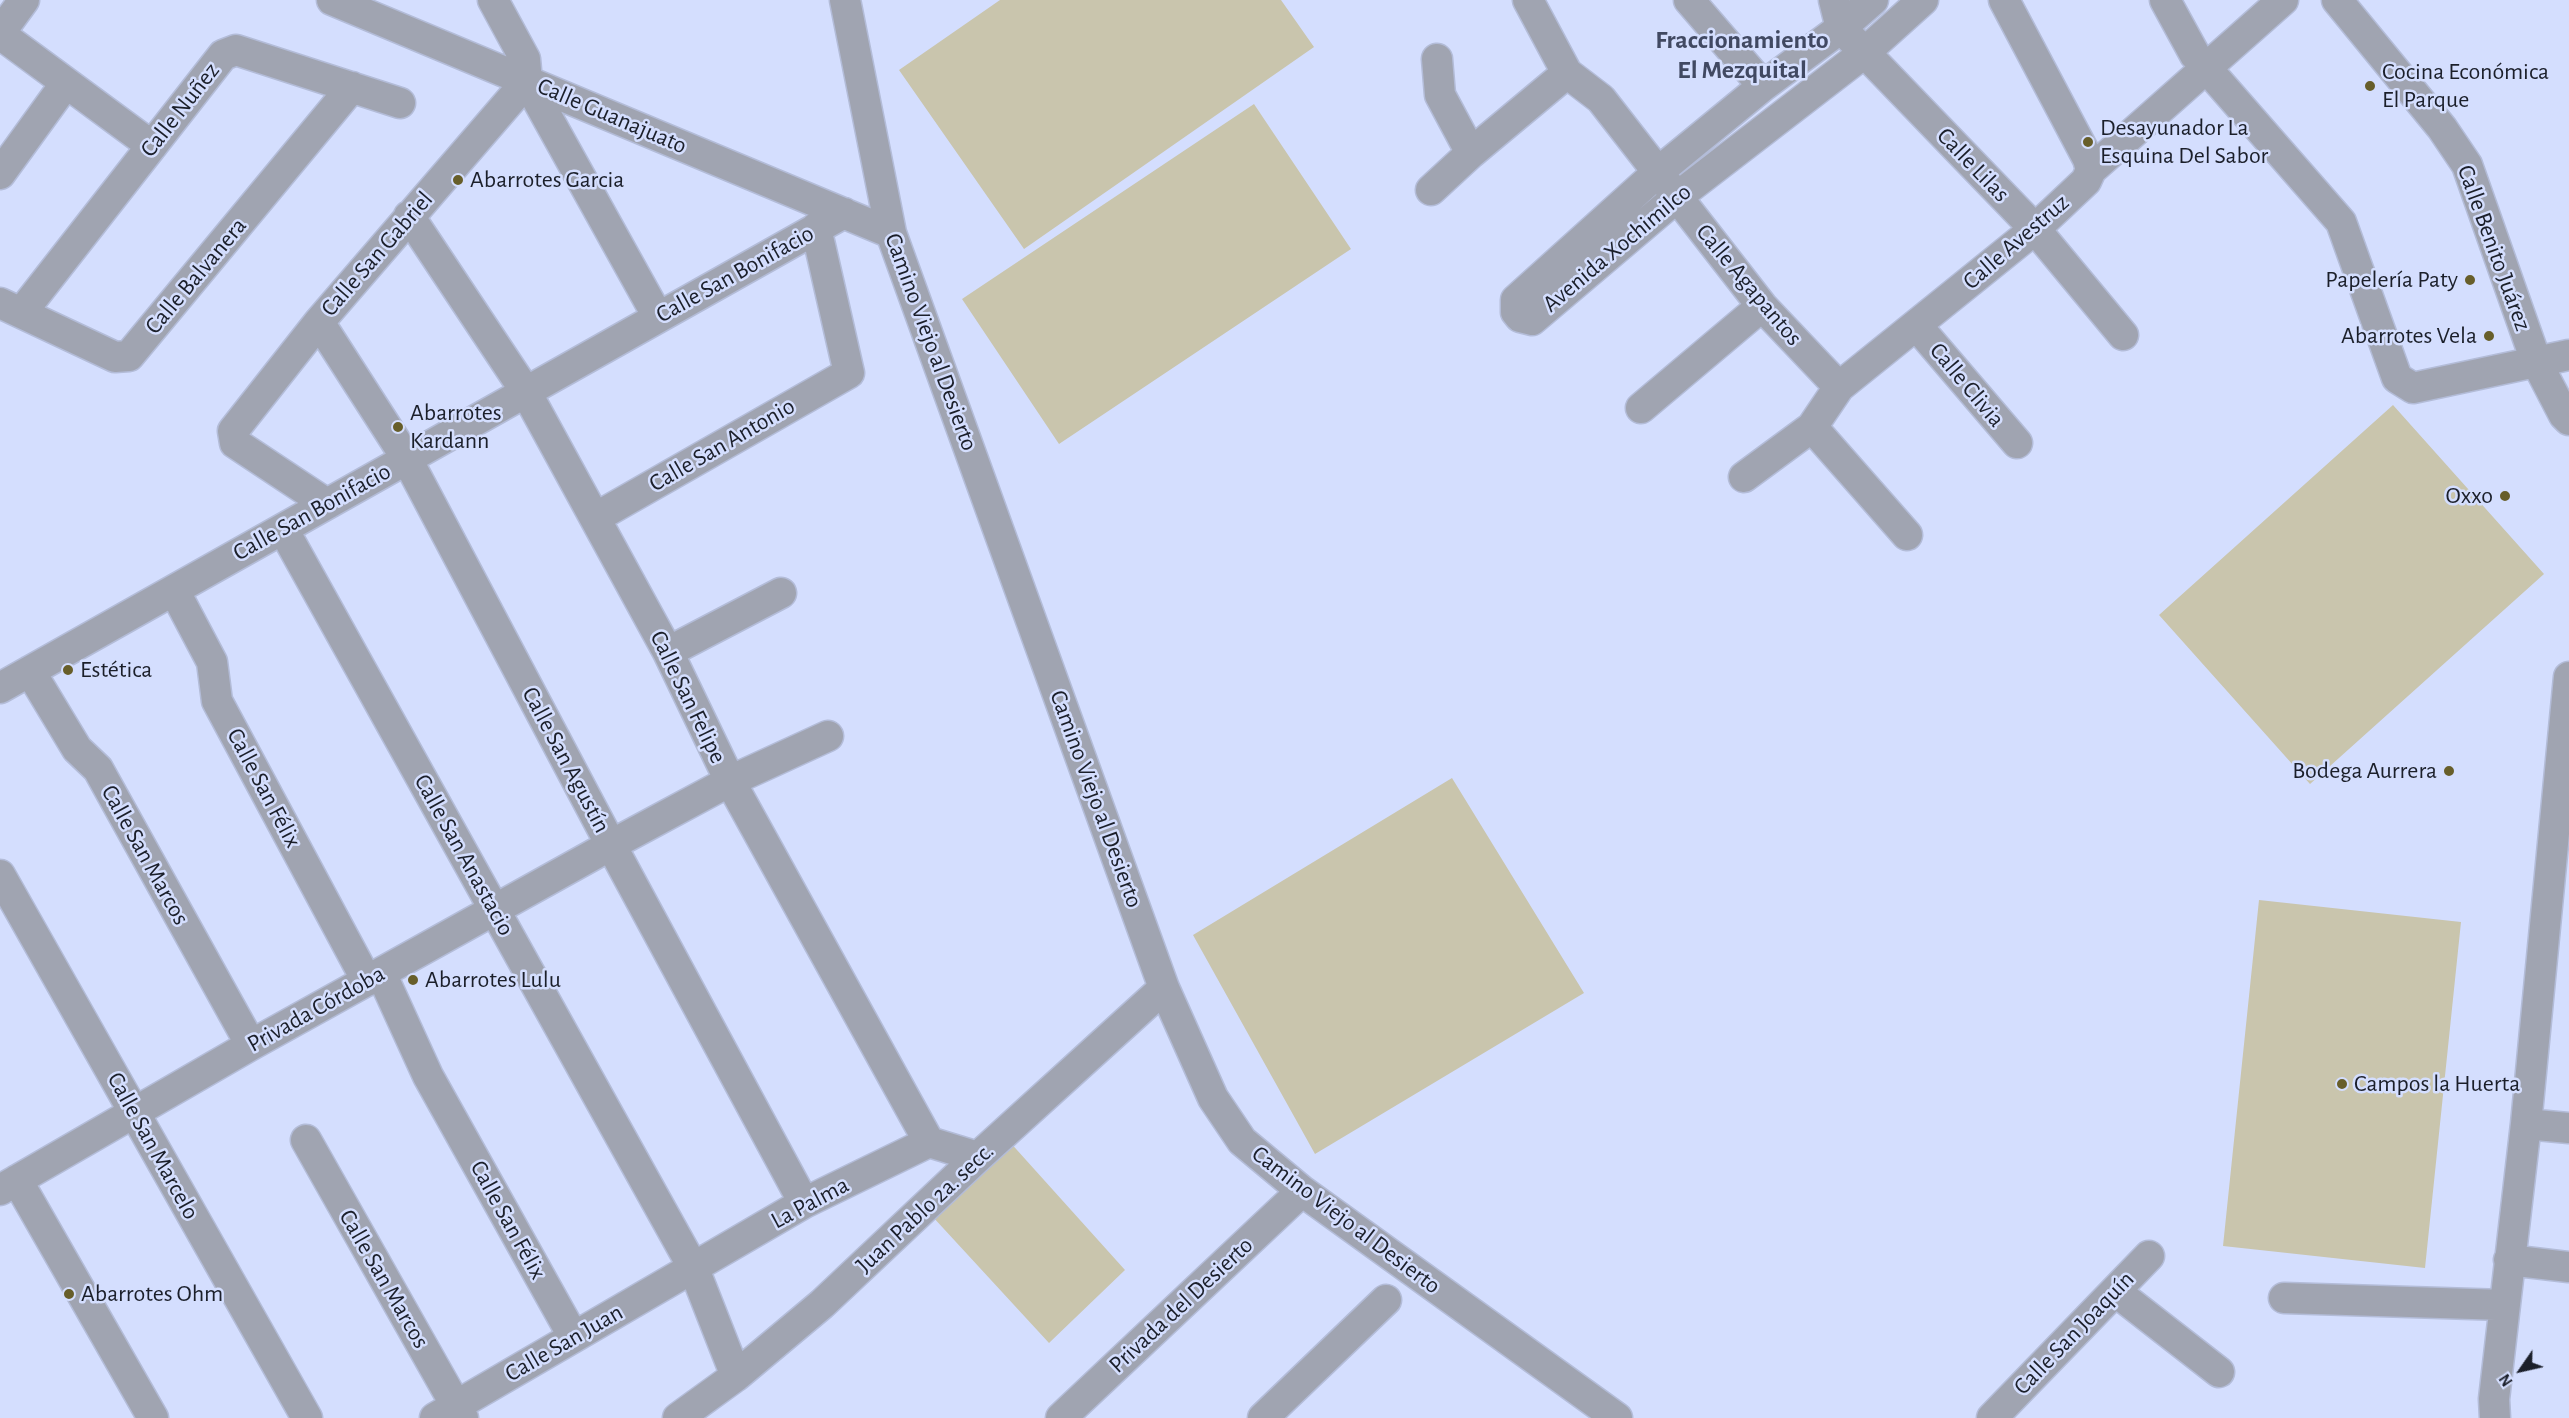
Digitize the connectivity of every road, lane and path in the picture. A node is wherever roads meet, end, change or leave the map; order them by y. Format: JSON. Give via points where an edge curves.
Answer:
{"nodes":[{"id":1,"x":332,"y":0,"type":"edge"},
{"id":2,"x":493,"y":0,"type":"edge"},
{"id":3,"x":845,"y":0,"type":"edge"},
{"id":4,"x":1528,"y":0,"type":"edge"},
{"id":5,"x":1689,"y":0,"type":"edge"},
{"id":6,"x":1834,"y":0,"type":"edge"},
{"id":7,"x":1873,"y":0,"type":"edge"},
{"id":8,"x":1923,"y":0,"type":"edge"},
{"id":9,"x":2004,"y":0,"type":"edge"},
{"id":10,"x":2165,"y":0,"type":"edge"},
{"id":11,"x":2283,"y":0,"type":"edge"},
{"id":12,"x":2337,"y":0,"type":"edge"},
{"id":13,"x":16,"y":3,"type":"edge"},
{"id":14,"x":1841,"y":28,"type":"junction"},
{"id":15,"x":0,"y":33,"type":"edge"},
{"id":16,"x":1864,"y":53,"type":"junction"},
{"id":17,"x":1437,"y":59,"type":"dead end"},
{"id":18,"x":2207,"y":69,"type":"junction"},
{"id":19,"x":1568,"y":73,"type":"junction"},
{"id":20,"x":527,"y":81,"type":"junction"},
{"id":21,"x":66,"y":83,"type":"junction"},
{"id":22,"x":1763,"y":86,"type":"junction"},
{"id":23,"x":352,"y":87,"type":"junction"},
{"id":24,"x":400,"y":104,"type":"dead end"},
{"id":25,"x":152,"y":146,"type":"junction"},
{"id":26,"x":1471,"y":153,"type":"junction"},
{"id":27,"x":2091,"y":170,"type":"junction"},
{"id":28,"x":1657,"y":173,"type":"junction"},
{"id":29,"x":0,"y":174,"type":"edge"},
{"id":30,"x":1431,"y":190,"type":"dead end"},
{"id":31,"x":1677,"y":197,"type":"junction"},
{"id":32,"x":844,"y":213,"type":"junction"},
{"id":33,"x":409,"y":216,"type":"junction"},
{"id":34,"x":816,"y":228,"type":"junction"},
{"id":35,"x":2035,"y":229,"type":"junction"},
{"id":36,"x":891,"y":233,"type":"junction"},
{"id":37,"x":1762,"y":306,"type":"junction"},
{"id":38,"x":11,"y":307,"type":"edge"},
{"id":39,"x":658,"y":317,"type":"junction"},
{"id":40,"x":319,"y":322,"type":"junction"},
{"id":41,"x":1917,"y":326,"type":"junction"},
{"id":42,"x":2123,"y":335,"type":"dead end"},
{"id":43,"x":2569,"y":356,"type":"edge"},
{"id":44,"x":2536,"y":361,"type":"junction"},
{"id":45,"x":1839,"y":387,"type":"junction"},
{"id":46,"x":526,"y":392,"type":"junction"},
{"id":47,"x":1641,"y":408,"type":"dead end"},
{"id":48,"x":2569,"y":420,"type":"edge"},
{"id":49,"x":1812,"y":427,"type":"junction"},
{"id":50,"x":2017,"y":443,"type":"dead end"},
{"id":51,"x":406,"y":459,"type":"junction"},
{"id":52,"x":1744,"y":477,"type":"dead end"},
{"id":53,"x":327,"y":504,"type":"junction"},
{"id":54,"x":595,"y":518,"type":"junction"},
{"id":55,"x":283,"y":529,"type":"junction"},
{"id":56,"x":1907,"y":535,"type":"dead end"},
{"id":57,"x":174,"y":590,"type":"junction"},
{"id":58,"x":781,"y":593,"type":"dead end"},
{"id":59,"x":668,"y":652,"type":"junction"},
{"id":60,"x":30,"y":671,"type":"junction"},
{"id":61,"x":2569,"y":677,"type":"edge"},
{"id":62,"x":0,"y":688,"type":"edge"},
{"id":63,"x":828,"y":736,"type":"dead end"},
{"id":64,"x":730,"y":781,"type":"junction"},
{"id":65,"x":611,"y":845,"type":"junction"},
{"id":66,"x":0,"y":875,"type":"edge"},
{"id":67,"x":495,"y":910,"type":"junction"},
{"id":68,"x":374,"y":977,"type":"junction"},
{"id":69,"x":1164,"y":988,"type":"junction"},
{"id":70,"x":251,"y":1045,"type":"junction"},
{"id":71,"x":134,"y":1112,"type":"junction"},
{"id":72,"x":2526,"y":1124,"type":"junction"},
{"id":73,"x":2569,"y":1128,"type":"edge"},
{"id":74,"x":306,"y":1140,"type":"dead end"},
{"id":75,"x":929,"y":1142,"type":"junction"},
{"id":76,"x":978,"y":1157,"type":"junction"},
{"id":77,"x":9,"y":1185,"type":"edge"},
{"id":78,"x":1302,"y":1191,"type":"junction"},
{"id":79,"x":804,"y":1203,"type":"junction"},
{"id":80,"x":2149,"y":1256,"type":"dead end"},
{"id":81,"x":2509,"y":1260,"type":"junction"},
{"id":82,"x":2569,"y":1267,"type":"edge"},
{"id":83,"x":694,"y":1269,"type":"junction"},
{"id":84,"x":2115,"y":1291,"type":"junction"},
{"id":85,"x":2284,"y":1298,"type":"dead end"},
{"id":86,"x":1386,"y":1300,"type":"dead end"},
{"id":87,"x":2504,"y":1305,"type":"junction"},
{"id":88,"x":573,"y":1336,"type":"junction"},
{"id":89,"x":2219,"y":1372,"type":"dead end"},
{"id":90,"x":736,"y":1376,"type":"junction"},
{"id":91,"x":452,"y":1414,"type":"edge"},
{"id":92,"x":2000,"y":1415,"type":"edge"},
{"id":93,"x":1609,"y":1416,"type":"edge"},
{"id":94,"x":153,"y":1418,"type":"edge"},
{"id":95,"x":307,"y":1418,"type":"edge"},
{"id":96,"x":678,"y":1418,"type":"edge"},
{"id":97,"x":1061,"y":1418,"type":"edge"},
{"id":98,"x":1263,"y":1418,"type":"edge"},
{"id":99,"x":2495,"y":1418,"type":"edge"}],
"edges":[{"from":1,"to":20,"type":"street","name":"Calle Guanajuato"},
{"from":2,"to":20,"type":"street","via":[[525,59]]},
{"from":3,"to":36,"type":"street","name":"Camino Viejo al Desierto"},
{"from":4,"to":19,"type":"street"},
{"from":5,"to":22,"type":"street"},
{"from":6,"to":14,"type":"street"},
{"from":7,"to":14,"type":"street","name":"Avenida Xochimilco"},
{"from":8,"to":16,"type":"street","name":"Avenida Xochimilco"},
{"from":9,"to":27,"type":"street"},
{"from":10,"to":18,"type":"street"},
{"from":11,"to":18,"type":"street","name":"Calle Avestruz"},
{"from":12,"to":44,"type":"street","name":"Calle Benito Juárez","via":[[2442,128],[2467,165]]},
{"from":13,"to":15,"type":"street"},
{"from":14,"to":16,"type":"street","name":"Calle Lilas"},
{"from":14,"to":22,"type":"street","name":"Avenida Xochimilco"},
{"from":15,"to":21,"type":"street"},
{"from":16,"to":31,"type":"street","name":"Avenida Xochimilco"},
{"from":16,"to":35,"type":"street","name":"Calle Lilas"},
{"from":17,"to":26,"type":"street","via":[[1440,95]]},
{"from":18,"to":27,"type":"street","name":"Calle Avestruz"},
{"from":18,"to":44,"type":"street","via":[[2341,222],[2397,378],[2413,388]]},
{"from":19,"to":26,"type":"street"},
{"from":19,"to":28,"type":"street","name":"Calle Agapantos","via":[[1601,99]]},
{"from":20,"to":32,"type":"street","name":"Calle Guanajuato"},
{"from":20,"to":33,"type":"street","name":"Calle San Gabriel"},
{"from":20,"to":39,"type":"street"},
{"from":21,"to":25,"type":"street"},
{"from":21,"to":29,"type":"street"},
{"from":22,"to":28,"type":"street","name":"Avenida Xochimilco"},
{"from":23,"to":24,"type":"street","name":"Calle Nuñez"},
{"from":23,"to":25,"type":"street","name":"Calle Nuñez","via":[[236,50],[223,55]]},
{"from":23,"to":38,"type":"street","name":"Calle Balvanera","via":[[129,356],[115,357]]},
{"from":25,"to":38,"type":"street","name":"Calle Nuñez"},
{"from":26,"to":30,"type":"street"},
{"from":27,"to":35,"type":"street","name":"Calle Avestruz","via":[[2086,181]]},
{"from":28,"to":31,"type":"street","name":"Calle Agapantos"},
{"from":28,"to":31,"type":"street","name":"Avenida Xochimilco","via":[[1516,300],[1520,317],[1532,321]]},
{"from":31,"to":37,"type":"street","name":"Calle Agapantos"},
{"from":32,"to":34,"type":"street","name":"Calle San Bonifacio"},
{"from":32,"to":36,"type":"street","name":"Calle Guanajuato"},
{"from":33,"to":40,"type":"street","name":"Calle San Gabriel"},
{"from":33,"to":46,"type":"street","name":"Calle San Felipe"},
{"from":34,"to":39,"type":"street","name":"Calle San Bonifacio"},
{"from":34,"to":54,"type":"street","name":"Calle San Antonio","via":[[849,373]]},
{"from":35,"to":41,"type":"street","name":"Calle Avestruz"},
{"from":35,"to":42,"type":"street","name":"Calle Lilas"},
{"from":36,"to":69,"type":"street","name":"Camino Viejo al Desierto"},
{"from":37,"to":45,"type":"street","name":"Calle Agapantos"},
{"from":37,"to":47,"type":"street"},
{"from":39,"to":46,"type":"street","name":"Calle San Bonifacio"},
{"from":40,"to":51,"type":"street","name":"Calle San Agustín"},
{"from":40,"to":53,"type":"street","name":"Calle San Gabriel","via":[[233,431],[236,443]]},
{"from":41,"to":45,"type":"street","name":"Calle Avestruz"},
{"from":41,"to":50,"type":"street","name":"Calle Clivia"},
{"from":43,"to":44,"type":"street"},
{"from":44,"to":48,"type":"street","name":"Calle Benito Juárez"},
{"from":45,"to":49,"type":"street","name":"Calle Avestruz"},
{"from":46,"to":51,"type":"street","name":"Calle San Bonifacio"},
{"from":46,"to":54,"type":"street","name":"Calle San Felipe"},
{"from":49,"to":52,"type":"street","name":"Calle Avestruz"},
{"from":49,"to":56,"type":"street"},
{"from":51,"to":53,"type":"street","name":"Calle San Bonifacio"},
{"from":51,"to":65,"type":"street","name":"Calle San Agustín"},
{"from":53,"to":55,"type":"street","name":"Calle San Bonifacio"},
{"from":54,"to":59,"type":"street","name":"Calle San Felipe"},
{"from":55,"to":57,"type":"street","name":"Calle San Bonifacio"},
{"from":55,"to":67,"type":"street","name":"Calle San Anastacio"},
{"from":57,"to":60,"type":"street","name":"Calle San Bonifacio"},
{"from":57,"to":68,"type":"street","name":"Calle San Félix","via":[[212,662],[217,701]]},
{"from":58,"to":59,"type":"street"},
{"from":59,"to":64,"type":"street","name":"Calle San Felipe"},
{"from":60,"to":62,"type":"street","name":"Calle San Bonifacio"},
{"from":60,"to":70,"type":"street","name":"Calle San Marcos","via":[[77,749],[98,769]]},
{"from":61,"to":72,"type":"street"},
{"from":63,"to":64,"type":"street","name":"Privada Córdoba"},
{"from":64,"to":65,"type":"street","name":"Privada Córdoba"},
{"from":64,"to":75,"type":"street","name":"Calle San Felipe"},
{"from":65,"to":67,"type":"street","name":"Privada Córdoba"},
{"from":65,"to":79,"type":"street","name":"Calle San Agustín"},
{"from":66,"to":71,"type":"street","name":"Calle San Marcelo"},
{"from":67,"to":68,"type":"street","name":"Privada Córdoba"},
{"from":67,"to":83,"type":"street","name":"Calle San Anastacio"},
{"from":68,"to":70,"type":"street","name":"Privada Córdoba"},
{"from":68,"to":88,"type":"street","name":"Calle San Félix"},
{"from":69,"to":76,"type":"street","name":"Juan Pablo 2a. secc."},
{"from":69,"to":78,"type":"street","name":"Camino Viejo al Desierto","via":[[1213,1098],[1242,1141]]},
{"from":70,"to":71,"type":"street","name":"Privada Córdoba"},
{"from":71,"to":77,"type":"street","name":"Privada Córdoba"},
{"from":71,"to":95,"type":"street","name":"Calle San Marcelo"},
{"from":72,"to":73,"type":"street"},
{"from":72,"to":81,"type":"street"},
{"from":74,"to":91,"type":"street","name":"Calle San Marcos"},
{"from":75,"to":76,"type":"street"},
{"from":75,"to":79,"type":"street","name":"La Palma"},
{"from":76,"to":90,"type":"street","name":"Juan Pablo 2a. secc.","via":[[822,1304]]},
{"from":77,"to":94,"type":"street"},
{"from":78,"to":93,"type":"street","name":"Camino Viejo al Desierto"},
{"from":78,"to":97,"type":"street","name":"Privada del Desierto"},
{"from":79,"to":83,"type":"street","name":"La Palma"},
{"from":80,"to":84,"type":"street","name":"Calle San Joaquín"},
{"from":81,"to":82,"type":"street"},
{"from":81,"to":87,"type":"street"},
{"from":83,"to":88,"type":"street","name":"Calle San Juan"},
{"from":83,"to":90,"type":"street","name":"Calle San Anastacio"},
{"from":84,"to":89,"type":"street"},
{"from":84,"to":92,"type":"street","name":"Calle San Joaquín"},
{"from":85,"to":87,"type":"street"},
{"from":86,"to":98,"type":"street"},
{"from":87,"to":99,"type":"street"},
{"from":88,"to":91,"type":"street","name":"Calle San Juan"},
{"from":90,"to":96,"type":"street","name":"Juan Pablo 2a. secc."}]}
